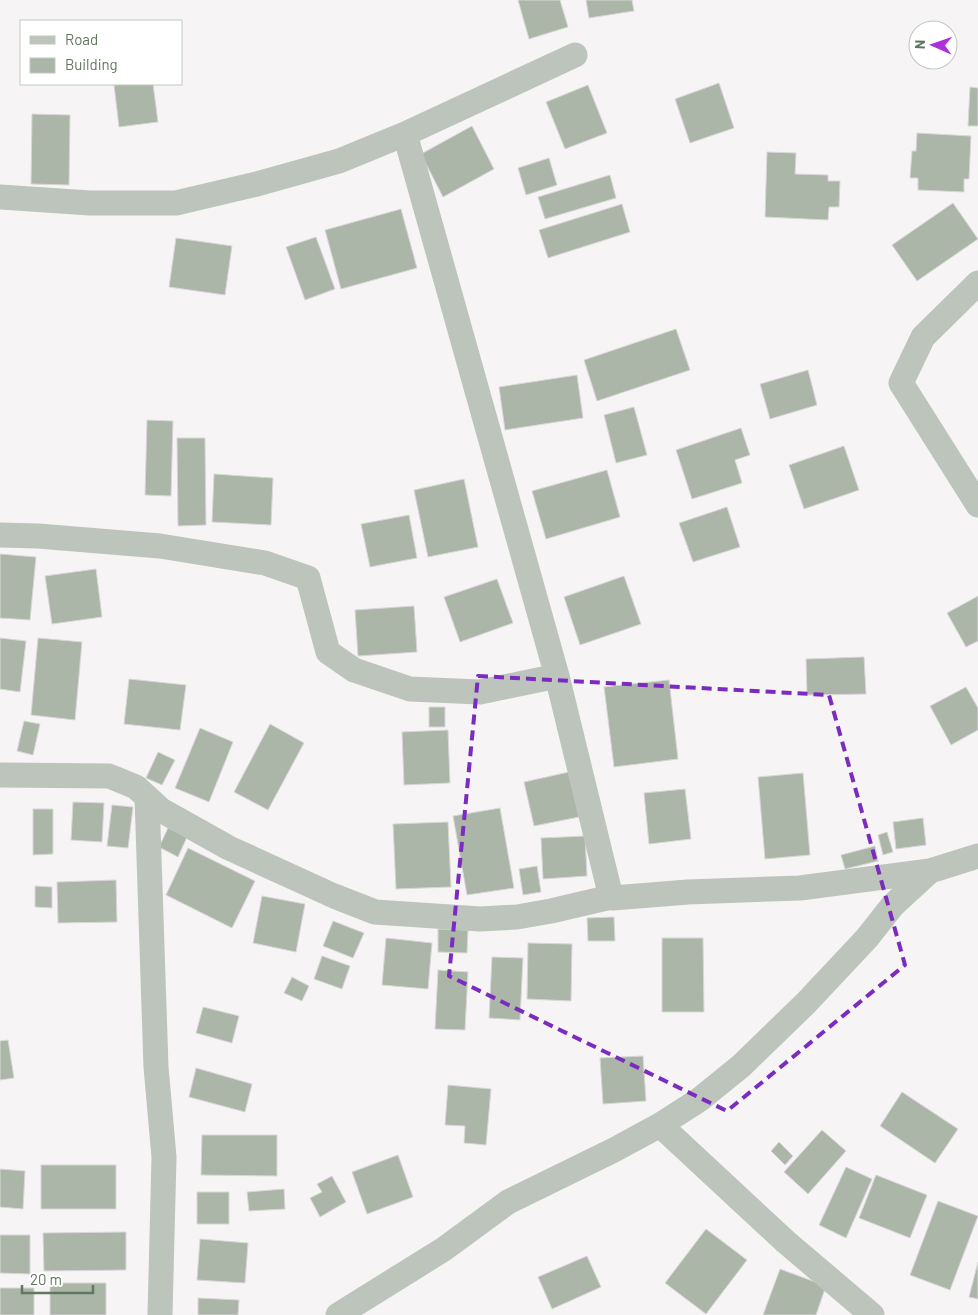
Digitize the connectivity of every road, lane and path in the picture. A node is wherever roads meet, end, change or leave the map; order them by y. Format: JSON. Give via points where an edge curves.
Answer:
{"nodes":[{"id":1,"x":575,"y":55,"type":"dead end"},
{"id":2,"x":405,"y":134,"type":"junction"},
{"id":3,"x":0,"y":197,"type":"edge"},
{"id":4,"x":978,"y":283,"type":"edge"},
{"id":5,"x":978,"y":505,"type":"edge"},
{"id":6,"x":0,"y":535,"type":"edge"},
{"id":7,"x":557,"y":676,"type":"junction"},
{"id":8,"x":0,"y":775,"type":"edge"},
{"id":9,"x":147,"y":798,"type":"junction"},
{"id":10,"x":978,"y":856,"type":"edge"},
{"id":11,"x":930,"y":871,"type":"junction"},
{"id":12,"x":611,"y":897,"type":"junction"},
{"id":13,"x":660,"y":1124,"type":"junction"},
{"id":14,"x":160,"y":1315,"type":"edge"},
{"id":15,"x":338,"y":1315,"type":"edge"},
{"id":16,"x":872,"y":1315,"type":"edge"}],
"edges":[{"from":1,"to":2,"type":"street"},
{"from":2,"to":3,"type":"street","via":[[339,161],[176,203],[90,203]]},
{"from":2,"to":7,"type":"street"},
{"from":4,"to":5,"type":"street","via":[[923,337],[902,383]]},
{"from":6,"to":7,"type":"street","via":[[160,546],[265,563],[308,578],[328,652],[354,670],[410,689],[480,692]]},
{"from":7,"to":12,"type":"street"},
{"from":8,"to":9,"type":"street","via":[[109,776],[136,787]]},
{"from":9,"to":12,"type":"street","via":[[161,810],[229,848],[375,912],[480,919],[517,917]]},
{"from":9,"to":14,"type":"street","via":[[156,1066],[164,1157]]},
{"from":10,"to":11,"type":"street"},
{"from":11,"to":12,"type":"street","via":[[800,888]]},
{"from":11,"to":13,"type":"street","via":[[893,905],[806,1003],[741,1066],[698,1100]]},
{"from":13,"to":15,"type":"street","via":[[508,1202],[444,1249]]},
{"from":13,"to":16,"type":"street","via":[[786,1242]]}]}
